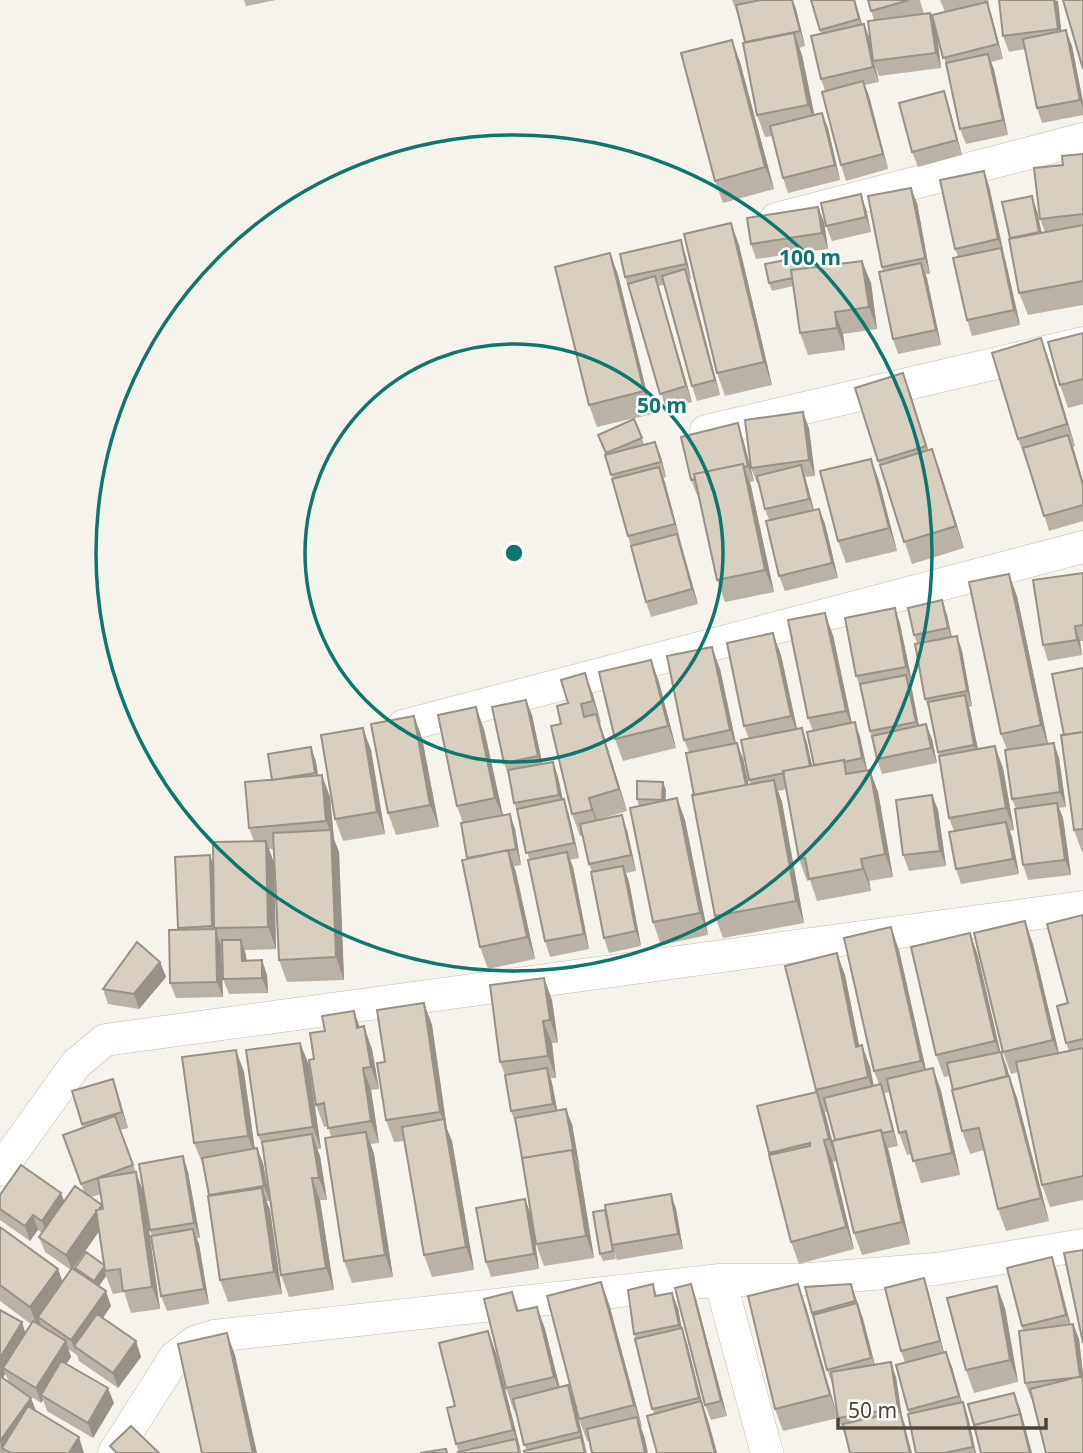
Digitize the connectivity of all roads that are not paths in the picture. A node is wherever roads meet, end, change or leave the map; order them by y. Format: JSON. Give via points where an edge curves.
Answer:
{"nodes":[{"id":1,"x":1083,"y":139,"type":"edge"},
{"id":2,"x":760,"y":224,"type":"edge"},
{"id":3,"x":1083,"y":343,"type":"edge"},
{"id":4,"x":706,"y":431,"type":"edge"},
{"id":5,"x":1083,"y":547,"type":"edge"},
{"id":6,"x":403,"y":726,"type":"edge"},
{"id":7,"x":1083,"y":907,"type":"edge"},
{"id":8,"x":0,"y":1170,"type":"edge"},
{"id":9,"x":1083,"y":1245,"type":"edge"},
{"id":10,"x":720,"y":1280,"type":"junction"},
{"id":11,"x":114,"y":1453,"type":"edge"},
{"id":12,"x":767,"y":1453,"type":"edge"}],
"edges":[{"from":1,"to":2,"type":"street"},
{"from":3,"to":4,"type":"street"},
{"from":5,"to":6,"type":"street"},
{"from":7,"to":8,"type":"street","via":[[105,1040],[76,1064]]},
{"from":9,"to":10,"type":"street","via":[[936,1269],[797,1280]]},
{"from":10,"to":11,"type":"street","via":[[214,1336],[195,1342],[175,1357]]},
{"from":10,"to":12,"type":"street"}]}
